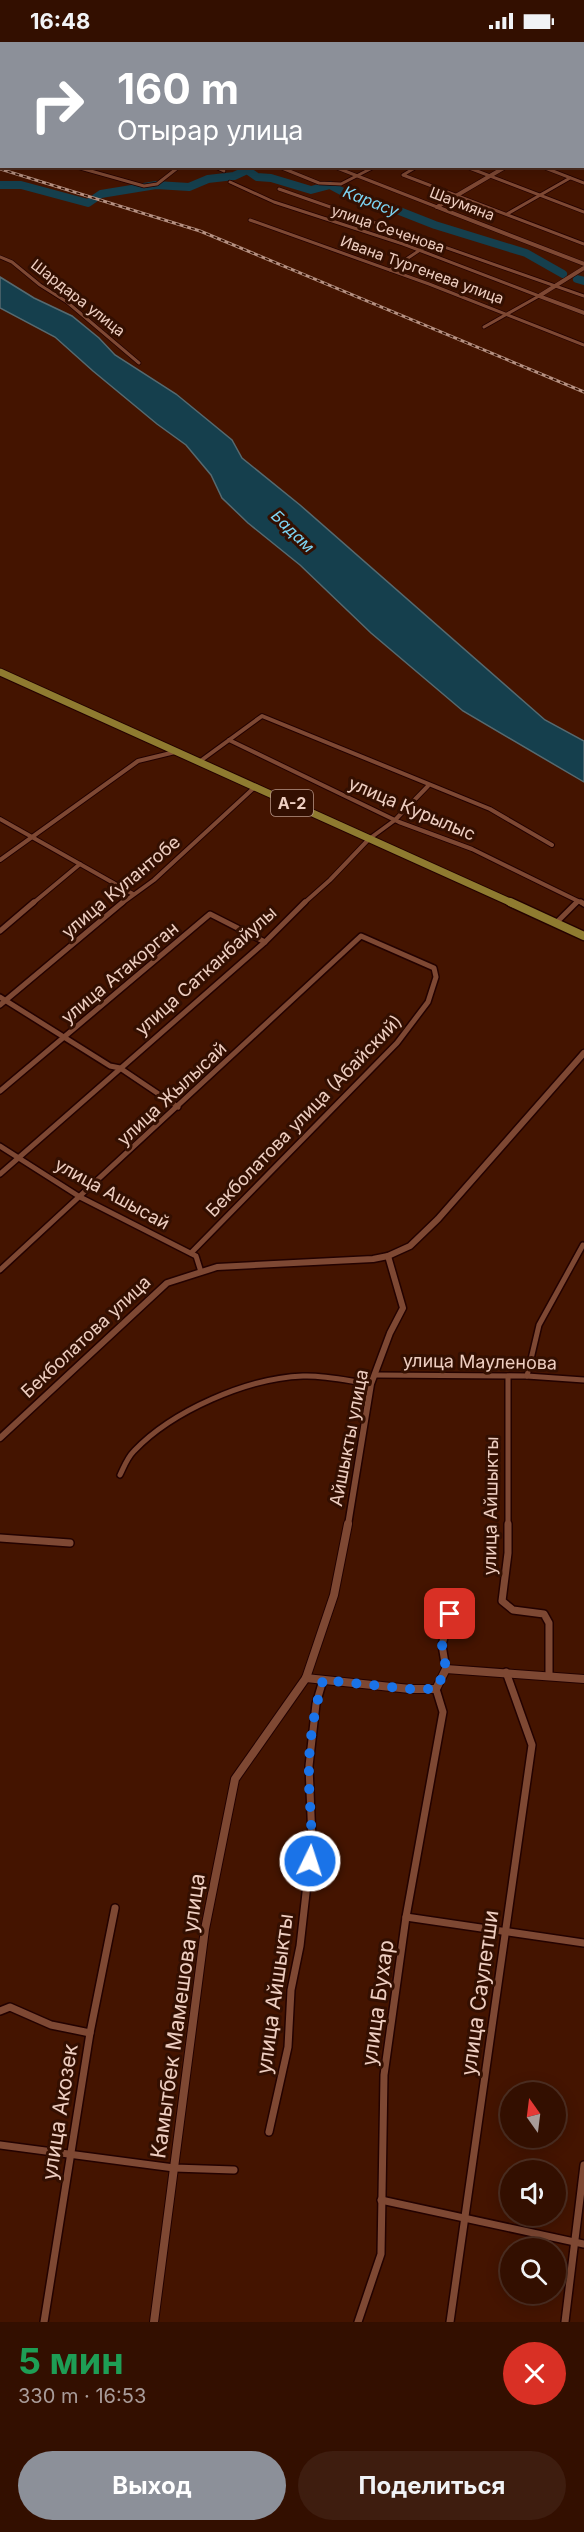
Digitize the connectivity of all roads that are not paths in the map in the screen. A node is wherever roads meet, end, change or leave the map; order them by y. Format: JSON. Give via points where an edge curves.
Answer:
{"nodes":[{"id":1,"x":79,"y":168,"type":"edge"},
{"id":2,"x":179,"y":168,"type":"edge"},
{"id":3,"x":217,"y":168,"type":"edge"},
{"id":4,"x":282,"y":168,"type":"edge"},
{"id":5,"x":337,"y":168,"type":"edge"},
{"id":6,"x":373,"y":168,"type":"edge"},
{"id":7,"x":414,"y":168,"type":"edge"},
{"id":8,"x":469,"y":168,"type":"edge"},
{"id":9,"x":504,"y":168,"type":"edge"},
{"id":10,"x":545,"y":168,"type":"edge"},
{"id":11,"x":224,"y":171,"type":"dead end"},
{"id":12,"x":490,"y":176,"type":"junction"},
{"id":13,"x":358,"y":177,"type":"junction"},
{"id":14,"x":570,"y":178,"type":"junction"},
{"id":15,"x":230,"y":182,"type":"dead end"},
{"id":16,"x":584,"y":183,"type":"edge"},
{"id":17,"x":279,"y":189,"type":"dead end"},
{"id":18,"x":458,"y":195,"type":"junction"},
{"id":19,"x":539,"y":195,"type":"junction"},
{"id":20,"x":436,"y":207,"type":"junction"},
{"id":21,"x":584,"y":212,"type":"edge"},
{"id":22,"x":507,"y":214,"type":"junction"},
{"id":23,"x":250,"y":220,"type":"dead end"},
{"id":24,"x":432,"y":242,"type":"junction"},
{"id":25,"x":584,"y":244,"type":"edge"},
{"id":26,"x":418,"y":250,"type":"junction"},
{"id":27,"x":0,"y":257,"type":"edge"},
{"id":28,"x":584,"y":264,"type":"edge"},
{"id":29,"x":381,"y":267,"type":"junction"},
{"id":30,"x":584,"y":268,"type":"edge"},
{"id":31,"x":390,"y":270,"type":"junction"},
{"id":32,"x":374,"y":272,"type":"dead end"},
{"id":33,"x":556,"y":286,"type":"junction"},
{"id":34,"x":539,"y":296,"type":"junction"},
{"id":35,"x":584,"y":296,"type":"edge"},
{"id":36,"x":584,"y":313,"type":"edge"},
{"id":37,"x":507,"y":314,"type":"junction"},
{"id":38,"x":484,"y":327,"type":"dead end"},
{"id":39,"x":584,"y":345,"type":"edge"},
{"id":40,"x":139,"y":363,"type":"dead end"},
{"id":41,"x":0,"y":672,"type":"edge"},
{"id":42,"x":229,"y":740,"type":"junction"},
{"id":43,"x":176,"y":752,"type":"junction"},
{"id":44,"x":199,"y":762,"type":"junction"},
{"id":45,"x":256,"y":786,"type":"junction"},
{"id":46,"x":428,"y":786,"type":"junction"},
{"id":47,"x":0,"y":819,"type":"edge"},
{"id":48,"x":395,"y":820,"type":"junction"},
{"id":49,"x":32,"y":837,"type":"junction"},
{"id":50,"x":369,"y":839,"type":"junction"},
{"id":51,"x":552,"y":845,"type":"dead end"},
{"id":52,"x":0,"y":860,"type":"edge"},
{"id":53,"x":80,"y":864,"type":"junction"},
{"id":54,"x":134,"y":894,"type":"junction"},
{"id":55,"x":581,"y":902,"type":"edge"},
{"id":56,"x":556,"y":923,"type":"junction"},
{"id":57,"x":0,"y":931,"type":"edge"},
{"id":58,"x":361,"y":936,"type":"joint"},
{"id":59,"x":584,"y":936,"type":"edge"},
{"id":60,"x":265,"y":942,"type":"junction"},
{"id":61,"x":0,"y":997,"type":"edge"},
{"id":62,"x":6,"y":1000,"type":"junction"},
{"id":63,"x":0,"y":1005,"type":"edge"},
{"id":64,"x":65,"y":1038,"type":"junction"},
{"id":65,"x":584,"y":1053,"type":"edge"},
{"id":66,"x":120,"y":1068,"type":"junction"},
{"id":67,"x":0,"y":1091,"type":"edge"},
{"id":68,"x":178,"y":1107,"type":"junction"},
{"id":69,"x":0,"y":1146,"type":"edge"},
{"id":70,"x":18,"y":1158,"type":"junction"},
{"id":71,"x":0,"y":1174,"type":"edge"},
{"id":72,"x":80,"y":1197,"type":"junction"},
{"id":73,"x":583,"y":1245,"type":"edge"},
{"id":74,"x":191,"y":1253,"type":"junction"},
{"id":75,"x":388,"y":1256,"type":"junction"},
{"id":76,"x":0,"y":1270,"type":"edge"},
{"id":77,"x":201,"y":1272,"type":"junction"},
{"id":78,"x":375,"y":1375,"type":"junction"},
{"id":79,"x":508,"y":1376,"type":"junction"},
{"id":80,"x":527,"y":1376,"type":"junction"},
{"id":81,"x":584,"y":1380,"type":"edge"},
{"id":82,"x":371,"y":1384,"type":"junction"},
{"id":83,"x":0,"y":1438,"type":"edge"},
{"id":84,"x":120,"y":1475,"type":"dead end"},
{"id":85,"x":0,"y":1538,"type":"edge"},
{"id":86,"x":70,"y":1543,"type":"dead end"},
{"id":87,"x":450,"y":1614,"type":"dead end"},
{"id":88,"x":446,"y":1669,"type":"junction"},
{"id":89,"x":506,"y":1672,"type":"junction"},
{"id":90,"x":549,"y":1676,"type":"junction"},
{"id":91,"x":306,"y":1678,"type":"junction"},
{"id":92,"x":584,"y":1679,"type":"edge"},
{"id":93,"x":323,"y":1680,"type":"junction"},
{"id":94,"x":436,"y":1689,"type":"junction"},
{"id":95,"x":115,"y":1908,"type":"dead end"},
{"id":96,"x":406,"y":1917,"type":"junction"},
{"id":97,"x":505,"y":1932,"type":"junction"},
{"id":98,"x":584,"y":1943,"type":"edge"},
{"id":99,"x":0,"y":2011,"type":"edge"},
{"id":100,"x":90,"y":2033,"type":"junction"},
{"id":101,"x":268,"y":2132,"type":"dead end"},
{"id":102,"x":0,"y":2145,"type":"edge"},
{"id":103,"x":72,"y":2155,"type":"junction"},
{"id":104,"x":584,"y":2165,"type":"edge"},
{"id":105,"x":174,"y":2168,"type":"junction"},
{"id":106,"x":234,"y":2170,"type":"dead end"},
{"id":107,"x":381,"y":2200,"type":"junction"},
{"id":108,"x":464,"y":2218,"type":"junction"},
{"id":109,"x":574,"y":2242,"type":"junction"},
{"id":110,"x":584,"y":2244,"type":"edge"},
{"id":111,"x":44,"y":2322,"type":"edge"},
{"id":112,"x":153,"y":2322,"type":"edge"},
{"id":113,"x":358,"y":2322,"type":"edge"},
{"id":114,"x":450,"y":2322,"type":"edge"},
{"id":115,"x":565,"y":2322,"type":"edge"}],
"edges":[{"from":1,"to":2,"type":"street","via":[[144,186],[157,184]]},
{"from":3,"to":11,"type":"street"},
{"from":4,"to":13,"type":"street","via":[[323,184],[341,184]]},
{"from":5,"to":13,"type":"street","name":"Шаумяна"},
{"from":6,"to":13,"type":"street"},
{"from":7,"to":18,"type":"street","via":[[403,175]]},
{"from":8,"to":12,"type":"street"},
{"from":9,"to":12,"type":"street"},
{"from":10,"to":14,"type":"street"},
{"from":12,"to":18,"type":"street"},
{"from":12,"to":19,"type":"street"},
{"from":13,"to":20,"type":"street","name":"Шаумяна"},
{"from":14,"to":16,"type":"street"},
{"from":14,"to":19,"type":"street"},
{"from":15,"to":26,"type":"street","name":"улица Сеченова","via":[[277,203]]},
{"from":17,"to":24,"type":"street"},
{"from":18,"to":20,"type":"street"},
{"from":18,"to":22,"type":"street"},
{"from":19,"to":21,"type":"street"},
{"from":19,"to":22,"type":"street"},
{"from":20,"to":28,"type":"street","name":"Шаумяна"},
{"from":22,"to":25,"type":"street"},
{"from":23,"to":29,"type":"street","name":"Ивана Тургенева улица"},
{"from":24,"to":26,"type":"street"},
{"from":24,"to":33,"type":"street"},
{"from":26,"to":31,"type":"street"},
{"from":26,"to":34,"type":"street","name":"улица Сеченова"},
{"from":27,"to":40,"type":"street","name":"Шардара улица","via":[[67,302]]},
{"from":29,"to":31,"type":"street","name":"Ивана Тургенева улица"},
{"from":29,"to":32,"type":"street"},
{"from":30,"to":33,"type":"street"},
{"from":31,"to":37,"type":"street","name":"Ивана Тургенева улица"},
{"from":33,"to":34,"type":"street"},
{"from":33,"to":35,"type":"street"},
{"from":34,"to":36,"type":"street","name":"улица Сеченова"},
{"from":34,"to":37,"type":"street"},
{"from":37,"to":38,"type":"street"},
{"from":37,"to":39,"type":"street","name":"Ивана Тургенева улица"},
{"from":41,"to":43,"type":"highway","number":"A-2"},
{"from":42,"to":44,"type":"street"},
{"from":42,"to":46,"type":"street","via":[[262,716]]},
{"from":42,"to":48,"type":"street","name":"улица Курылыс"},
{"from":43,"to":44,"type":"highway","number":"A-2"},
{"from":43,"to":49,"type":"street","via":[[138,761]]},
{"from":44,"to":45,"type":"highway","number":"A-2"},
{"from":45,"to":50,"type":"highway","number":"A-2"},
{"from":45,"to":54,"type":"street","name":"улица Кулантобе"},
{"from":46,"to":48,"type":"street","name":"улица Сатканбайулы"},
{"from":46,"to":51,"type":"street","via":[[490,810]]},
{"from":47,"to":49,"type":"street"},
{"from":48,"to":50,"type":"street","name":"улица Сатканбайулы"},
{"from":48,"to":55,"type":"street","name":"улица Курылыс","via":[[472,849]]},
{"from":49,"to":52,"type":"street"},
{"from":49,"to":53,"type":"street"},
{"from":50,"to":56,"type":"highway","number":"A-2"},
{"from":50,"to":60,"type":"street","name":"улица Сатканбайулы"},
{"from":53,"to":54,"type":"street"},
{"from":53,"to":57,"type":"street"},
{"from":54,"to":62,"type":"street","name":"улица Кулантобе"},
{"from":55,"to":56,"type":"street"},
{"from":56,"to":59,"type":"highway","number":"A-2"},
{"from":58,"to":68,"type":"street","name":"улица Жылысай"},
{"from":58,"to":74,"type":"street","name":"Бекболатова улица (Абайский)","via":[[435,968],[428,1002],[397,1043]]},
{"from":60,"to":64,"type":"street","name":"улица Атакорган","via":[[210,914]]},
{"from":60,"to":66,"type":"street","name":"улица Сатканбайулы"},
{"from":61,"to":62,"type":"street"},
{"from":62,"to":63,"type":"street","name":"улица Кулантобе"},
{"from":62,"to":64,"type":"street"},
{"from":64,"to":66,"type":"street","via":[[110,1066]]},
{"from":64,"to":67,"type":"street","name":"улица Атакорган"},
{"from":65,"to":75,"type":"street","via":[[438,1219],[410,1246]]},
{"from":66,"to":68,"type":"street"},
{"from":66,"to":70,"type":"street","name":"улица Сатканбайулы"},
{"from":68,"to":72,"type":"street","name":"улица Жылысай"},
{"from":69,"to":70,"type":"street","name":"улица Ашысай"},
{"from":70,"to":71,"type":"street","name":"улица Сатканбайулы"},
{"from":70,"to":72,"type":"street","name":"улица Ашысай"},
{"from":72,"to":74,"type":"street","name":"улица Ашысай"},
{"from":72,"to":76,"type":"street","name":"улица Жылысай"},
{"from":73,"to":80,"type":"street","via":[[539,1325]]},
{"from":74,"to":77,"type":"street","via":[[196,1256]]},
{"from":75,"to":77,"type":"street","via":[[217,1267]]},
{"from":75,"to":78,"type":"street","name":"Айшыкты улица","via":[[403,1308]]},
{"from":77,"to":83,"type":"street","name":"Бекболатова улица","via":[[167,1283]]},
{"from":78,"to":79,"type":"street","name":"улица Мауленова"},
{"from":78,"to":82,"type":"street","name":"Айшыкты улица"},
{"from":79,"to":80,"type":"street","name":"улица Мауленова"},
{"from":79,"to":90,"type":"street","name":"улица Айшыкты","via":[[508,1553],[502,1601],[513,1610],[544,1614],[549,1623]]},
{"from":80,"to":81,"type":"street","name":"улица Мауленова"},
{"from":82,"to":84,"type":"street","via":[[303,1376],[251,1386],[168,1424],[133,1452]]},
{"from":82,"to":91,"type":"street","name":"Айшыкты улица","via":[[342,1560]]},
{"from":85,"to":86,"type":"street"},
{"from":87,"to":88,"type":"street","via":[[442,1645]]},
{"from":88,"to":89,"type":"street"},
{"from":88,"to":94,"type":"street"},
{"from":89,"to":90,"type":"street"},
{"from":89,"to":97,"type":"street","name":"улица Саулетши","via":[[532,1746]]},
{"from":90,"to":92,"type":"street"},
{"from":91,"to":93,"type":"street"},
{"from":91,"to":105,"type":"street","name":"Камытбек Мамешова улица","via":[[235,1779],[205,1929]]},
{"from":93,"to":94,"type":"street"},
{"from":93,"to":101,"type":"street","name":"улица Айшыкты","via":[[316,1704],[309,1766],[312,1840],[291,1990],[288,2047]]},
{"from":94,"to":96,"type":"street","name":"улица Бухар","via":[[443,1712]]},
{"from":95,"to":100,"type":"street","name":"улица Акозек"},
{"from":96,"to":97,"type":"street"},
{"from":96,"to":107,"type":"street","name":"улица Бухар","via":[[384,2075]]},
{"from":97,"to":98,"type":"street"},
{"from":97,"to":108,"type":"street","name":"улица Саулетши"},
{"from":99,"to":100,"type":"street","via":[[10,2007],[51,2025]]},
{"from":100,"to":103,"type":"street","name":"улица Акозек"},
{"from":102,"to":103,"type":"street"},
{"from":103,"to":105,"type":"street"},
{"from":103,"to":111,"type":"street","name":"улица Акозек"},
{"from":104,"to":109,"type":"street"},
{"from":105,"to":106,"type":"street"},
{"from":105,"to":112,"type":"street","name":"Камытбек Мамешова улица"},
{"from":107,"to":108,"type":"street"},
{"from":107,"to":113,"type":"street","name":"улица Бухар","via":[[381,2254]]},
{"from":108,"to":109,"type":"street"},
{"from":108,"to":114,"type":"street","name":"улица Саулетши"},
{"from":109,"to":110,"type":"street"},
{"from":109,"to":115,"type":"street"}]}
